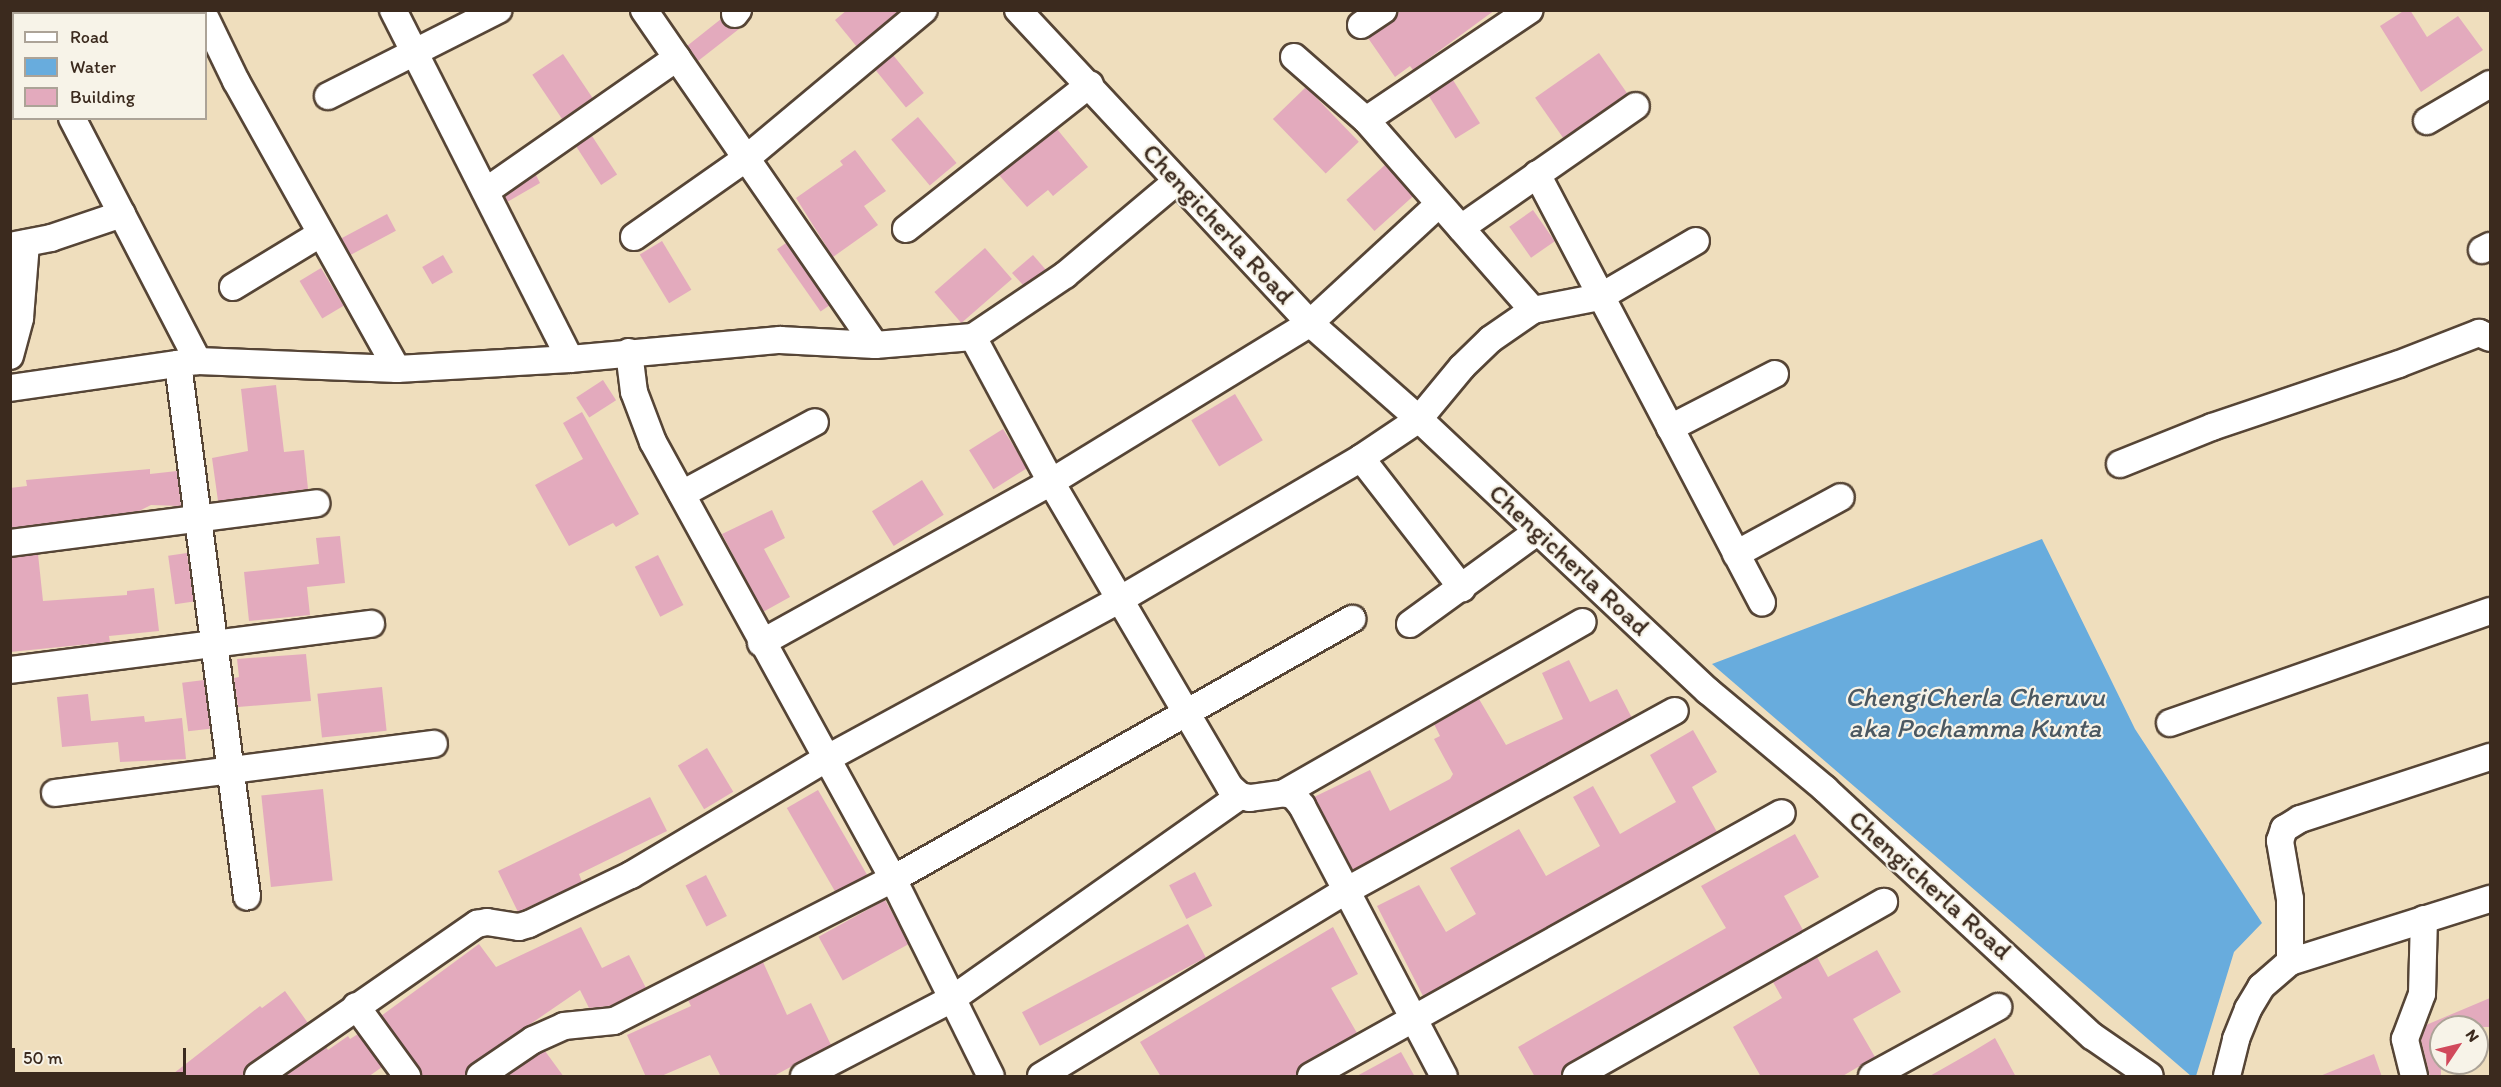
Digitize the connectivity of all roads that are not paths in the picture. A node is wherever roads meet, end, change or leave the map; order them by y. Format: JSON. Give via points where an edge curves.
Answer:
{"nodes":[{"id":1,"x":393,"y":10,"type":"edge"},
{"id":2,"x":498,"y":10,"type":"edge"},
{"id":3,"x":644,"y":10,"type":"edge"},
{"id":4,"x":924,"y":10,"type":"edge"},
{"id":5,"x":1018,"y":10,"type":"edge"},
{"id":6,"x":1383,"y":10,"type":"edge"},
{"id":7,"x":1530,"y":10,"type":"edge"},
{"id":8,"x":207,"y":21,"type":"edge"},
{"id":9,"x":1361,"y":25,"type":"dead end"},
{"id":10,"x":416,"y":54,"type":"junction"},
{"id":11,"x":1294,"y":57,"type":"dead end"},
{"id":12,"x":677,"y":58,"type":"junction"},
{"id":13,"x":1090,"y":84,"type":"junction"},
{"id":14,"x":2490,"y":84,"type":"edge"},
{"id":15,"x":328,"y":96,"type":"dead end"},
{"id":16,"x":1636,"y":106,"type":"dead end"},
{"id":17,"x":73,"y":120,"type":"edge"},
{"id":18,"x":1366,"y":120,"type":"junction"},
{"id":19,"x":2427,"y":121,"type":"dead end"},
{"id":20,"x":748,"y":157,"type":"junction"},
{"id":21,"x":1538,"y":174,"type":"junction"},
{"id":22,"x":1177,"y":181,"type":"junction"},
{"id":23,"x":486,"y":191,"type":"junction"},
{"id":24,"x":1438,"y":205,"type":"junction"},
{"id":25,"x":122,"y":214,"type":"junction"},
{"id":26,"x":1461,"y":228,"type":"junction"},
{"id":27,"x":906,"y":229,"type":"dead end"},
{"id":28,"x":320,"y":234,"type":"junction"},
{"id":29,"x":634,"y":237,"type":"dead end"},
{"id":30,"x":1696,"y":241,"type":"dead end"},
{"id":31,"x":18,"y":244,"type":"edge"},
{"id":32,"x":233,"y":287,"type":"dead end"},
{"id":33,"x":1600,"y":297,"type":"junction"},
{"id":34,"x":1533,"y":310,"type":"junction"},
{"id":35,"x":1310,"y":323,"type":"junction"},
{"id":36,"x":973,"y":337,"type":"junction"},
{"id":37,"x":2490,"y":338,"type":"edge"},
{"id":38,"x":874,"y":345,"type":"junction"},
{"id":39,"x":630,"y":352,"type":"junction"},
{"id":40,"x":10,"y":356,"type":"edge"},
{"id":41,"x":570,"y":359,"type":"junction"},
{"id":42,"x":188,"y":362,"type":"junction"},
{"id":43,"x":397,"y":369,"type":"junction"},
{"id":44,"x":1775,"y":374,"type":"dead end"},
{"id":45,"x":10,"y":388,"type":"edge"},
{"id":46,"x":1419,"y":419,"type":"junction"},
{"id":47,"x":815,"y":422,"type":"dead end"},
{"id":48,"x":1670,"y":428,"type":"junction"},
{"id":49,"x":1361,"y":458,"type":"junction"},
{"id":50,"x":2120,"y":464,"type":"dead end"},
{"id":51,"x":1051,"y":482,"type":"junction"},
{"id":52,"x":682,"y":494,"type":"junction"},
{"id":53,"x":1841,"y":497,"type":"dead end"},
{"id":54,"x":316,"y":503,"type":"dead end"},
{"id":55,"x":199,"y":518,"type":"junction"},
{"id":56,"x":1538,"y":531,"type":"junction"},
{"id":57,"x":10,"y":543,"type":"edge"},
{"id":58,"x":1736,"y":554,"type":"junction"},
{"id":59,"x":1462,"y":588,"type":"junction"},
{"id":60,"x":1121,"y":599,"type":"junction"},
{"id":61,"x":1762,"y":602,"type":"dead end"},
{"id":62,"x":2490,"y":611,"type":"edge"},
{"id":63,"x":1352,"y":619,"type":"dead end"},
{"id":64,"x":1583,"y":622,"type":"dead end"},
{"id":65,"x":371,"y":624,"type":"dead end"},
{"id":66,"x":1410,"y":624,"type":"dead end"},
{"id":67,"x":215,"y":643,"type":"junction"},
{"id":68,"x":760,"y":643,"type":"junction"},
{"id":69,"x":10,"y":670,"type":"edge"},
{"id":70,"x":1676,"y":711,"type":"dead end"},
{"id":71,"x":1186,"y":715,"type":"junction"},
{"id":72,"x":2170,"y":723,"type":"dead end"},
{"id":73,"x":434,"y":744,"type":"dead end"},
{"id":74,"x":2490,"y":757,"type":"edge"},
{"id":75,"x":824,"y":760,"type":"junction"},
{"id":76,"x":231,"y":770,"type":"junction"},
{"id":77,"x":55,"y":793,"type":"dead end"},
{"id":78,"x":1284,"y":793,"type":"junction"},
{"id":79,"x":1240,"y":796,"type":"junction"},
{"id":80,"x":1782,"y":813,"type":"dead end"},
{"id":81,"x":892,"y":879,"type":"junction"},
{"id":82,"x":1344,"y":892,"type":"junction"},
{"id":83,"x":247,"y":897,"type":"dead end"},
{"id":84,"x":2490,"y":899,"type":"edge"},
{"id":85,"x":1884,"y":902,"type":"dead end"},
{"id":86,"x":2424,"y":919,"type":"junction"},
{"id":87,"x":2290,"y":962,"type":"junction"},
{"id":88,"x":952,"y":999,"type":"junction"},
{"id":89,"x":356,"y":1006,"type":"junction"},
{"id":90,"x":1998,"y":1007,"type":"dead end"},
{"id":91,"x":1411,"y":1019,"type":"junction"},
{"id":92,"x":2139,"y":1074,"type":"edge"},
{"id":93,"x":258,"y":1077,"type":"edge"},
{"id":94,"x":407,"y":1077,"type":"edge"},
{"id":95,"x":480,"y":1077,"type":"edge"},
{"id":96,"x":804,"y":1077,"type":"edge"},
{"id":97,"x":990,"y":1077,"type":"edge"},
{"id":98,"x":1041,"y":1077,"type":"edge"},
{"id":99,"x":1311,"y":1077,"type":"edge"},
{"id":100,"x":1444,"y":1077,"type":"edge"},
{"id":101,"x":1576,"y":1077,"type":"edge"},
{"id":102,"x":1872,"y":1077,"type":"edge"},
{"id":103,"x":2227,"y":1077,"type":"edge"},
{"id":104,"x":2414,"y":1077,"type":"edge"}],
"edges":[{"from":1,"to":10,"type":"street"},
{"from":2,"to":10,"type":"street"},
{"from":3,"to":12,"type":"street"},
{"from":4,"to":20,"type":"street"},
{"from":5,"to":13,"type":"street","name":"Chengicherla Road"},
{"from":6,"to":9,"type":"street"},
{"from":7,"to":18,"type":"street"},
{"from":8,"to":28,"type":"street"},
{"from":10,"to":15,"type":"street"},
{"from":10,"to":23,"type":"street"},
{"from":11,"to":18,"type":"street"},
{"from":12,"to":20,"type":"street"},
{"from":12,"to":23,"type":"street"},
{"from":13,"to":22,"type":"street","name":"Chengicherla Road"},
{"from":13,"to":27,"type":"street"},
{"from":14,"to":19,"type":"street"},
{"from":16,"to":21,"type":"street"},
{"from":17,"to":25,"type":"street"},
{"from":18,"to":24,"type":"street"},
{"from":20,"to":29,"type":"street"},
{"from":20,"to":38,"type":"street"},
{"from":21,"to":26,"type":"street"},
{"from":21,"to":33,"type":"street"},
{"from":22,"to":35,"type":"street","name":"Chengicherla Road"},
{"from":22,"to":36,"type":"street","via":[[1065,275]]},
{"from":23,"to":41,"type":"street"},
{"from":24,"to":26,"type":"street"},
{"from":24,"to":35,"type":"street"},
{"from":25,"to":31,"type":"street"},
{"from":25,"to":42,"type":"street"},
{"from":26,"to":34,"type":"street"},
{"from":28,"to":32,"type":"street"},
{"from":28,"to":43,"type":"street"},
{"from":30,"to":33,"type":"street"},
{"from":31,"to":40,"type":"street","via":[[20,318]]},
{"from":33,"to":34,"type":"street"},
{"from":33,"to":48,"type":"street"},
{"from":34,"to":46,"type":"street","via":[[1469,360]]},
{"from":35,"to":46,"type":"street","name":"Chengicherla Road"},
{"from":35,"to":51,"type":"street"},
{"from":36,"to":38,"type":"street"},
{"from":36,"to":51,"type":"street"},
{"from":37,"to":50,"type":"street","via":[[2480,333],[2212,427]]},
{"from":38,"to":39,"type":"street","via":[[780,340]]},
{"from":39,"to":41,"type":"street"},
{"from":39,"to":52,"type":"street","via":[[634,392],[653,442]]},
{"from":41,"to":43,"type":"street"},
{"from":42,"to":43,"type":"street"},
{"from":42,"to":45,"type":"street"},
{"from":42,"to":55,"type":"street"},
{"from":44,"to":48,"type":"street"},
{"from":46,"to":49,"type":"street"},
{"from":46,"to":56,"type":"street","name":"Chengicherla Road"},
{"from":47,"to":52,"type":"street"},
{"from":48,"to":58,"type":"street"},
{"from":49,"to":59,"type":"street"},
{"from":49,"to":60,"type":"street"},
{"from":51,"to":60,"type":"street"},
{"from":51,"to":68,"type":"street"},
{"from":52,"to":68,"type":"street"},
{"from":53,"to":58,"type":"street"},
{"from":54,"to":55,"type":"street"},
{"from":55,"to":57,"type":"street"},
{"from":55,"to":67,"type":"street"},
{"from":56,"to":59,"type":"street"},
{"from":56,"to":92,"type":"street","name":"Chengicherla Road","via":[[1708,691],[1825,789],[2092,1036]]},
{"from":58,"to":61,"type":"street"},
{"from":59,"to":66,"type":"street"},
{"from":60,"to":71,"type":"street"},
{"from":60,"to":75,"type":"street"},
{"from":62,"to":72,"type":"street"},
{"from":63,"to":71,"type":"street"},
{"from":64,"to":78,"type":"street"},
{"from":65,"to":67,"type":"street"},
{"from":67,"to":69,"type":"street"},
{"from":67,"to":76,"type":"street"},
{"from":68,"to":75,"type":"street"},
{"from":70,"to":82,"type":"street"},
{"from":71,"to":79,"type":"street"},
{"from":71,"to":81,"type":"street"},
{"from":73,"to":76,"type":"street"},
{"from":74,"to":87,"type":"street","via":[[2300,819],[2284,829],[2280,841],[2290,899]]},
{"from":75,"to":81,"type":"street"},
{"from":75,"to":89,"type":"street","via":[[631,875],[539,920],[519,927],[477,924]]},
{"from":76,"to":77,"type":"street"},
{"from":76,"to":83,"type":"street"},
{"from":78,"to":79,"type":"street"},
{"from":78,"to":82,"type":"street","via":[[1294,796],[1302,806]]},
{"from":79,"to":88,"type":"street"},
{"from":80,"to":91,"type":"street"},
{"from":81,"to":88,"type":"street"},
{"from":81,"to":95,"type":"street","via":[[614,1021],[564,1026],[533,1040]]},
{"from":82,"to":91,"type":"street"},
{"from":82,"to":98,"type":"street"},
{"from":84,"to":86,"type":"street"},
{"from":85,"to":101,"type":"street"},
{"from":86,"to":87,"type":"street"},
{"from":86,"to":104,"type":"street","via":[[2422,993],[2405,1039]]},
{"from":87,"to":103,"type":"street","via":[[2261,987],[2248,1008]]},
{"from":88,"to":96,"type":"street"},
{"from":88,"to":97,"type":"street"},
{"from":89,"to":93,"type":"street"},
{"from":89,"to":94,"type":"street"},
{"from":90,"to":102,"type":"street"},
{"from":91,"to":99,"type":"street"},
{"from":91,"to":100,"type":"street"}]}
